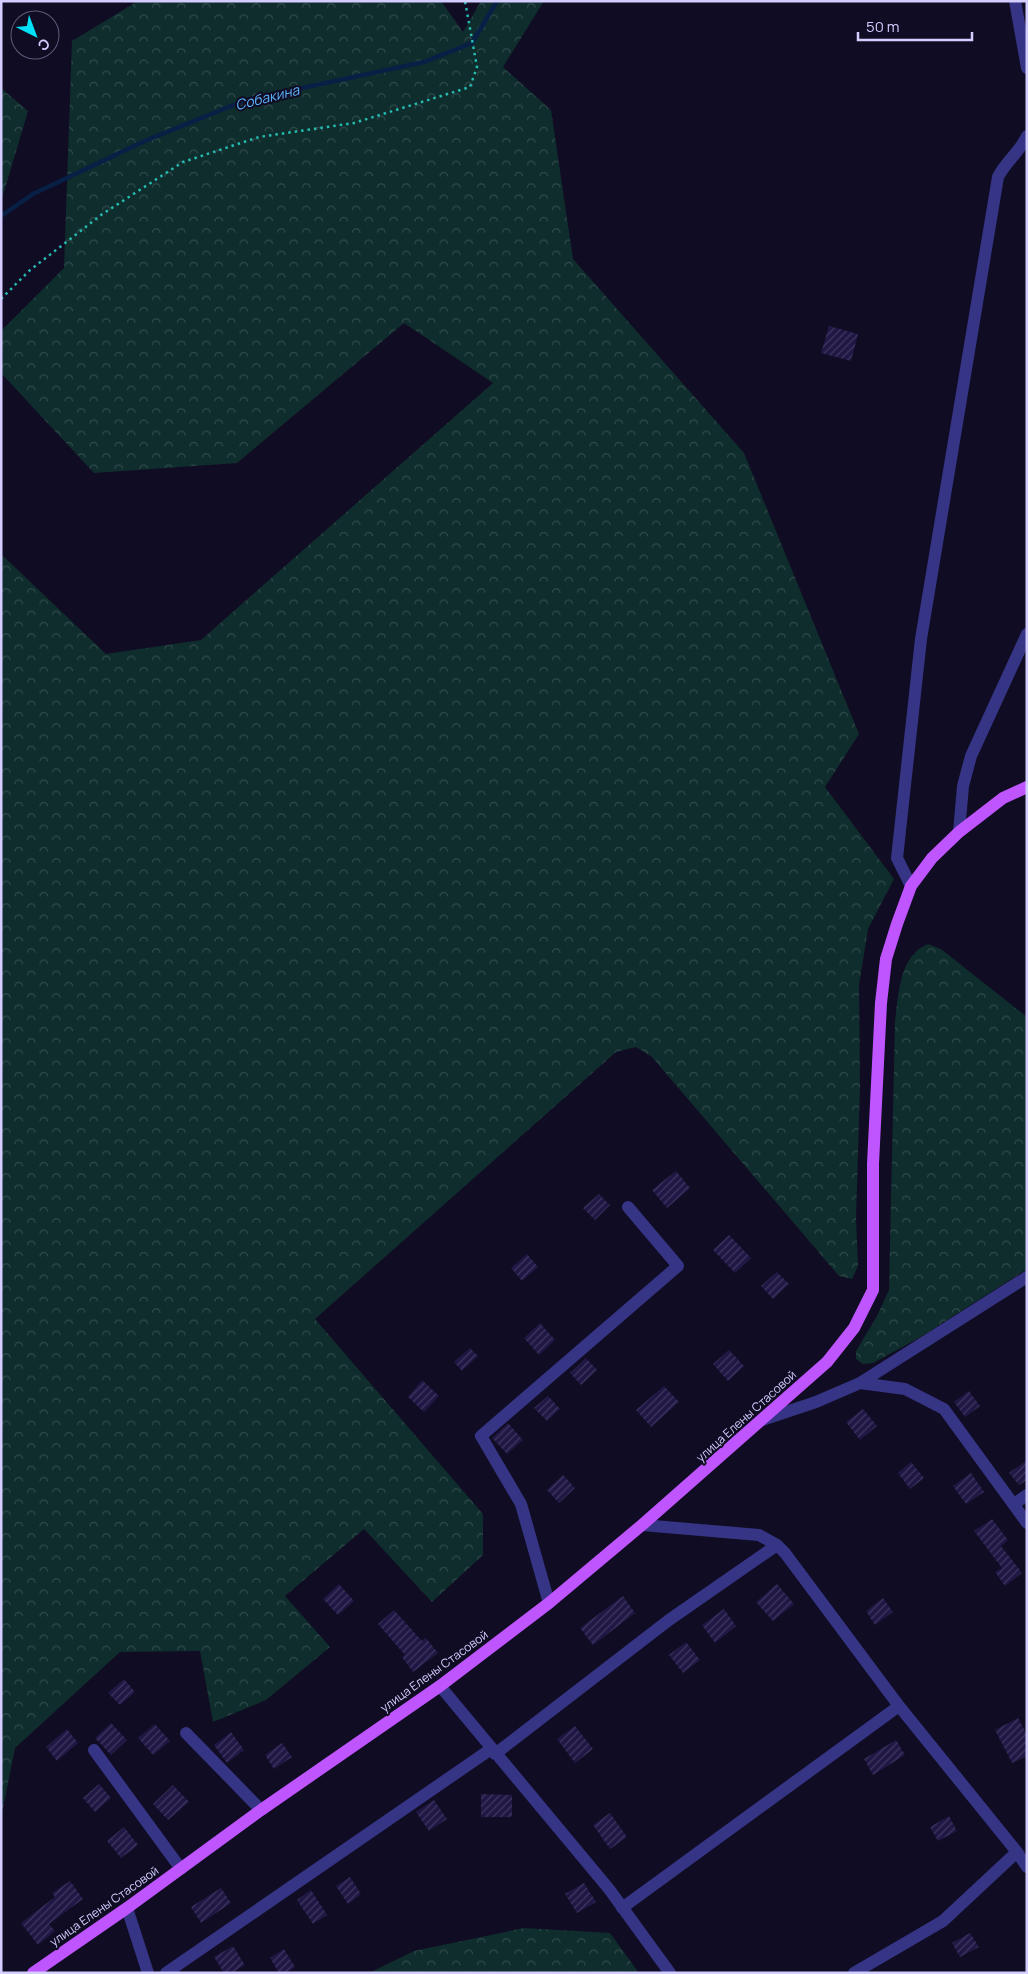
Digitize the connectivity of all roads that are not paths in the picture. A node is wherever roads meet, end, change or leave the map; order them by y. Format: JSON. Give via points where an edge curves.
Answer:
{"nodes":[{"id":1,"x":1015,"y":1,"type":"edge"},
{"id":2,"x":1027,"y":68,"type":"edge"},
{"id":3,"x":1027,"y":136,"type":"edge"},
{"id":4,"x":1027,"y":634,"type":"edge"},
{"id":5,"x":1027,"y":787,"type":"edge"},
{"id":6,"x":959,"y":832,"type":"junction"},
{"id":7,"x":911,"y":886,"type":"junction"},
{"id":8,"x":628,"y":1207,"type":"dead end"},
{"id":9,"x":1027,"y":1277,"type":"edge"},
{"id":10,"x":860,"y":1384,"type":"junction"},
{"id":11,"x":762,"y":1420,"type":"junction"},
{"id":12,"x":1027,"y":1495,"type":"edge"},
{"id":13,"x":1014,"y":1504,"type":"junction"},
{"id":14,"x":1027,"y":1523,"type":"edge"},
{"id":15,"x":642,"y":1526,"type":"junction"},
{"id":16,"x":777,"y":1545,"type":"junction"},
{"id":17,"x":549,"y":1603,"type":"junction"},
{"id":18,"x":440,"y":1686,"type":"junction"},
{"id":19,"x":899,"y":1706,"type":"junction"},
{"id":20,"x":186,"y":1733,"type":"dead end"},
{"id":21,"x":94,"y":1750,"type":"dead end"},
{"id":22,"x":493,"y":1751,"type":"junction"},
{"id":23,"x":261,"y":1810,"type":"junction"},
{"id":24,"x":1017,"y":1852,"type":"junction"},
{"id":25,"x":1027,"y":1867,"type":"edge"},
{"id":26,"x":181,"y":1869,"type":"junction"},
{"id":27,"x":127,"y":1908,"type":"junction"},
{"id":28,"x":622,"y":1908,"type":"junction"},
{"id":29,"x":46,"y":1968,"type":"edge"},
{"id":30,"x":34,"y":1973,"type":"edge"},
{"id":31,"x":148,"y":1973,"type":"edge"},
{"id":32,"x":166,"y":1973,"type":"edge"},
{"id":33,"x":670,"y":1973,"type":"edge"},
{"id":34,"x":854,"y":1973,"type":"edge"}],
"edges":[{"from":1,"to":2,"type":"street"},
{"from":3,"to":7,"type":"street","via":[[998,177],[921,639],[897,858]]},
{"from":4,"to":6,"type":"street","via":[[971,756],[963,786]]},
{"from":5,"to":6,"type":"main road","name":"улица Елены Стасовой","via":[[1003,798]]},
{"from":6,"to":7,"type":"main road","name":"улица Елены Стасовой","via":[[932,858]]},
{"from":7,"to":11,"type":"main road","name":"улица Елены Стасовой","via":[[886,959],[881,1003],[874,1164],[873,1290],[854,1328],[826,1362]]},
{"from":8,"to":17,"type":"street","via":[[678,1266],[482,1436],[521,1504]]},
{"from":9,"to":10,"type":"street"},
{"from":10,"to":11,"type":"street"},
{"from":10,"to":13,"type":"street","via":[[906,1389],[944,1409]]},
{"from":11,"to":15,"type":"main road","name":"улица Елены Стасовой"},
{"from":12,"to":13,"type":"street"},
{"from":13,"to":14,"type":"street"},
{"from":15,"to":16,"type":"street","via":[[759,1535]]},
{"from":15,"to":17,"type":"main road","name":"улица Елены Стасовой"},
{"from":16,"to":19,"type":"street"},
{"from":16,"to":22,"type":"street","via":[[668,1620]]},
{"from":17,"to":18,"type":"main road","name":"улица Елены Стасовой"},
{"from":18,"to":22,"type":"street"},
{"from":18,"to":23,"type":"main road","name":"улица Елены Стасовой"},
{"from":19,"to":24,"type":"street"},
{"from":19,"to":28,"type":"street"},
{"from":20,"to":23,"type":"street"},
{"from":21,"to":26,"type":"street"},
{"from":22,"to":28,"type":"street"},
{"from":22,"to":32,"type":"street"},
{"from":23,"to":26,"type":"main road","name":"улица Елены Стасовой"},
{"from":24,"to":25,"type":"street"},
{"from":24,"to":34,"type":"street","via":[[943,1921]]},
{"from":26,"to":27,"type":"main road","name":"улица Елены Стасовой"},
{"from":27,"to":29,"type":"main road","name":"улица Елены Стасовой"},
{"from":27,"to":31,"type":"street"},
{"from":28,"to":33,"type":"street"},
{"from":29,"to":30,"type":"main road","name":"улица Елены Стасовой"}]}
